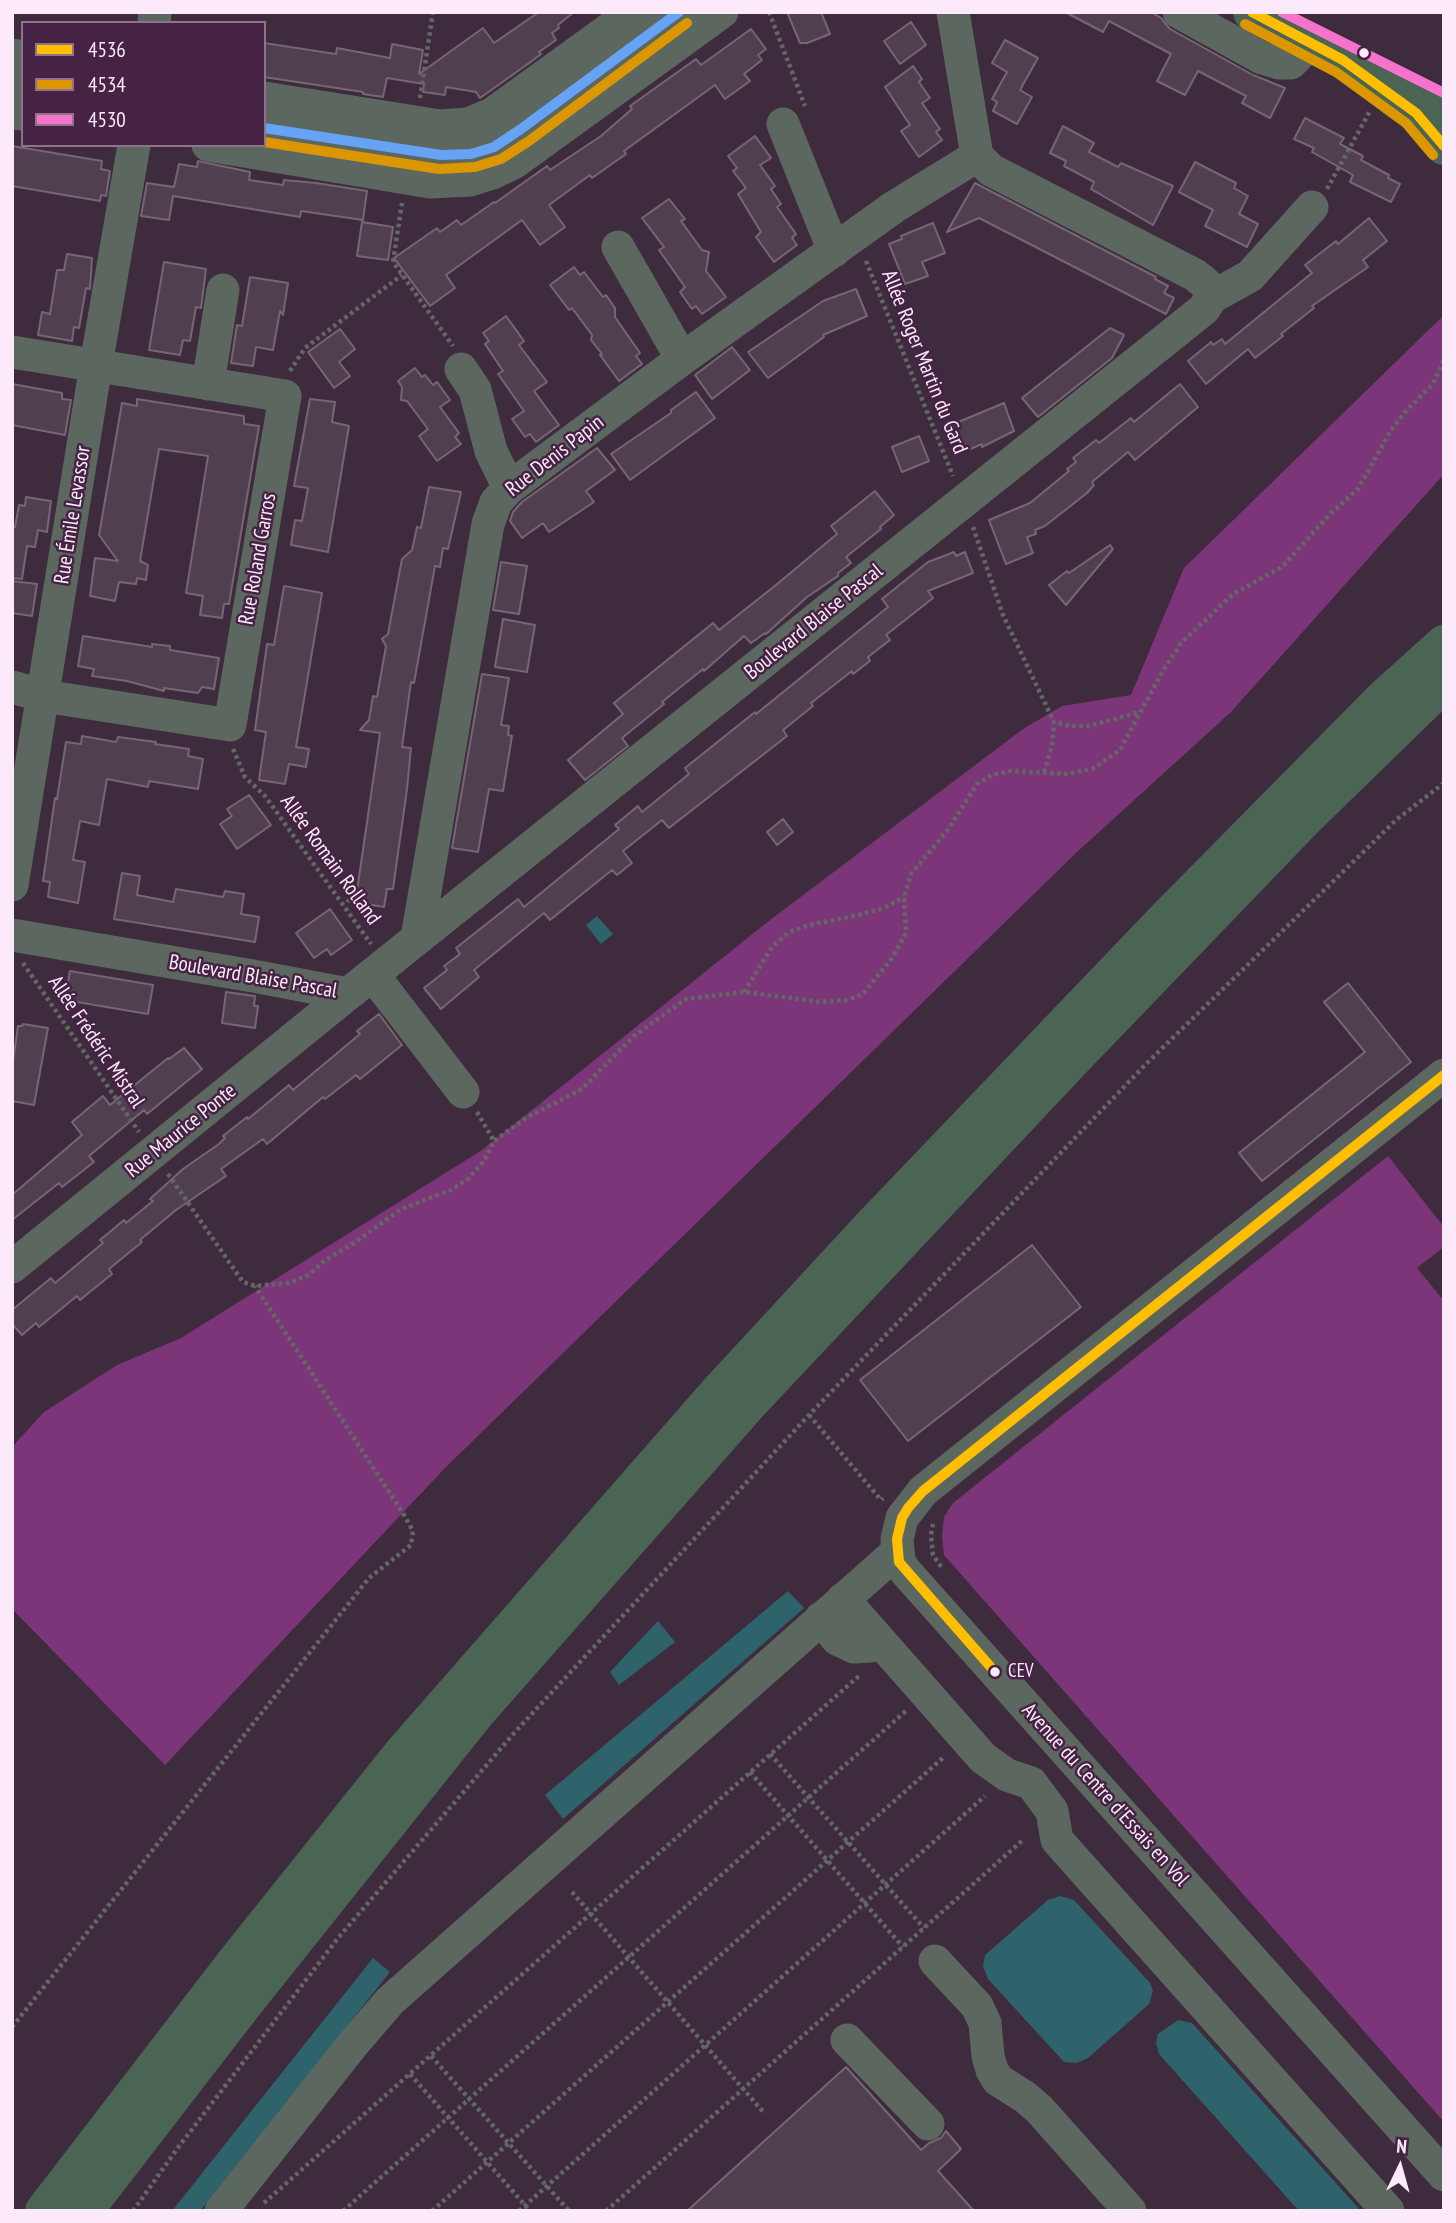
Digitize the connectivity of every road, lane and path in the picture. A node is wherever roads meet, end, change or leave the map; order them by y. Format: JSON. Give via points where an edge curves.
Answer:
{"nodes":[{"id":1,"x":633,"y":12,"type":"edge"},
{"id":2,"x":679,"y":12,"type":"edge"},
{"id":3,"x":722,"y":12,"type":"edge"},
{"id":4,"x":769,"y":12,"type":"edge"},
{"id":5,"x":953,"y":12,"type":"edge"},
{"id":6,"x":1178,"y":12,"type":"edge"},
{"id":7,"x":1252,"y":12,"type":"edge"},
{"id":8,"x":1310,"y":43,"type":"junction"},
{"id":9,"x":1343,"y":60,"type":"junction"},
{"id":10,"x":1384,"y":90,"type":"junction"},
{"id":11,"x":266,"y":98,"type":"edge"},
{"id":12,"x":1444,"y":109,"type":"edge"},
{"id":13,"x":795,"y":118,"type":"joint"},
{"id":14,"x":266,"y":128,"type":"edge"},
{"id":15,"x":1444,"y":146,"type":"edge"},
{"id":16,"x":134,"y":147,"type":"edge"},
{"id":17,"x":220,"y":147,"type":"edge"},
{"id":18,"x":978,"y":156,"type":"junction"},
{"id":19,"x":1312,"y":208,"type":"joint"},
{"id":20,"x":845,"y":243,"type":"junction"},
{"id":21,"x":618,"y":247,"type":"dead end"},
{"id":22,"x":402,"y":275,"type":"dead end"},
{"id":23,"x":223,"y":290,"type":"dead end"},
{"id":24,"x":1212,"y":297,"type":"junction"},
{"id":25,"x":12,"y":352,"type":"edge"},
{"id":26,"x":682,"y":359,"type":"junction"},
{"id":27,"x":1444,"y":359,"type":"edge"},
{"id":28,"x":96,"y":365,"type":"junction"},
{"id":29,"x":461,"y":369,"type":"dead end"},
{"id":30,"x":208,"y":384,"type":"junction"},
{"id":31,"x":285,"y":396,"type":"junction"},
{"id":32,"x":509,"y":488,"type":"junction"},
{"id":33,"x":964,"y":503,"type":"junction"},
{"id":34,"x":1444,"y":615,"type":"edge"},
{"id":35,"x":1444,"y":644,"type":"edge"},
{"id":36,"x":1444,"y":683,"type":"edge"},
{"id":37,"x":12,"y":687,"type":"edge"},
{"id":38,"x":44,"y":696,"type":"junction"},
{"id":39,"x":1141,"y":712,"type":"junction"},
{"id":40,"x":1444,"y":716,"type":"edge"},
{"id":41,"x":1054,"y":722,"type":"junction"},
{"id":42,"x":1044,"y":772,"type":"junction"},
{"id":43,"x":245,"y":777,"type":"dead end"},
{"id":44,"x":1444,"y":783,"type":"edge"},
{"id":45,"x":1305,"y":818,"type":"junction"},
{"id":46,"x":12,"y":885,"type":"edge"},
{"id":47,"x":904,"y":897,"type":"junction"},
{"id":48,"x":418,"y":938,"type":"junction"},
{"id":49,"x":16,"y":947,"type":"edge"},
{"id":50,"x":369,"y":978,"type":"junction"},
{"id":51,"x":744,"y":992,"type":"junction"},
{"id":52,"x":1444,"y":1075,"type":"edge"},
{"id":53,"x":463,"y":1092,"type":"dead end"},
{"id":54,"x":154,"y":1154,"type":"junction"},
{"id":55,"x":873,"y":1224,"type":"junction"},
{"id":56,"x":12,"y":1267,"type":"edge"},
{"id":57,"x":255,"y":1286,"type":"junction"},
{"id":58,"x":809,"y":1415,"type":"junction"},
{"id":59,"x":908,"y":1508,"type":"junction"},
{"id":60,"x":897,"y":1552,"type":"junction"},
{"id":61,"x":832,"y":1608,"type":"junction"},
{"id":62,"x":874,"y":1654,"type":"junction"},
{"id":63,"x":907,"y":1710,"type":"dead end"},
{"id":64,"x":771,"y":1754,"type":"junction"},
{"id":65,"x":947,"y":1755,"type":"dead end"},
{"id":66,"x":750,"y":1772,"type":"junction"},
{"id":67,"x":985,"y":1796,"type":"dead end"},
{"id":68,"x":809,"y":1798,"type":"junction"},
{"id":69,"x":788,"y":1816,"type":"junction"},
{"id":70,"x":1024,"y":1839,"type":"dead end"},
{"id":71,"x":848,"y":1842,"type":"junction"},
{"id":72,"x":827,"y":1861,"type":"junction"},
{"id":73,"x":885,"y":1884,"type":"junction"},
{"id":74,"x":572,"y":1892,"type":"dead end"},
{"id":75,"x":865,"y":1903,"type":"junction"},
{"id":76,"x":590,"y":1914,"type":"junction"},
{"id":77,"x":924,"y":1928,"type":"junction"},
{"id":78,"x":903,"y":1947,"type":"junction"},
{"id":79,"x":629,"y":1958,"type":"junction"},
{"id":80,"x":936,"y":1961,"type":"dead end"},
{"id":81,"x":668,"y":2002,"type":"junction"},
{"id":82,"x":12,"y":2027,"type":"edge"},
{"id":83,"x":847,"y":2040,"type":"dead end"},
{"id":84,"x":705,"y":2045,"type":"junction"},
{"id":85,"x":431,"y":2056,"type":"junction"},
{"id":86,"x":410,"y":2074,"type":"junction"},
{"id":87,"x":743,"y":2089,"type":"junction"},
{"id":88,"x":470,"y":2099,"type":"junction"},
{"id":89,"x":765,"y":2114,"type":"dead end"},
{"id":90,"x":449,"y":2118,"type":"junction"},
{"id":91,"x":928,"y":2124,"type":"dead end"},
{"id":92,"x":509,"y":2143,"type":"junction"},
{"id":93,"x":487,"y":2162,"type":"junction"},
{"id":94,"x":1444,"y":2175,"type":"edge"},
{"id":95,"x":547,"y":2186,"type":"junction"},
{"id":96,"x":525,"y":2205,"type":"junction"},
{"id":97,"x":44,"y":2211,"type":"edge"},
{"id":98,"x":84,"y":2211,"type":"edge"},
{"id":99,"x":133,"y":2211,"type":"edge"},
{"id":100,"x":221,"y":2211,"type":"edge"},
{"id":101,"x":256,"y":2211,"type":"edge"},
{"id":102,"x":344,"y":2211,"type":"edge"},
{"id":103,"x":432,"y":2211,"type":"edge"},
{"id":104,"x":519,"y":2211,"type":"edge"},
{"id":105,"x":530,"y":2211,"type":"edge"},
{"id":106,"x":569,"y":2211,"type":"edge"},
{"id":107,"x":606,"y":2211,"type":"edge"},
{"id":108,"x":1130,"y":2211,"type":"edge"},
{"id":109,"x":1388,"y":2211,"type":"edge"}],
"edges":[{"from":1,"to":11,"type":"street","via":[[492,114],[468,124],[440,126]]},
{"from":2,"to":14,"type":"street","via":[[521,129],[494,147],[471,154],[441,155]]},
{"from":3,"to":17,"type":"street","via":[[515,162],[470,180],[430,182]]},
{"from":4,"to":13,"type":"path"},
{"from":5,"to":18,"type":"street"},
{"from":6,"to":8,"type":"street","via":[[1279,63],[1291,63]]},
{"from":7,"to":8,"type":"main road"},
{"from":8,"to":9,"type":"main road"},
{"from":9,"to":10,"type":"main road"},
{"from":9,"to":12,"type":"main road"},
{"from":10,"to":15,"type":"main road","via":[[1416,113]]},
{"from":10,"to":19,"type":"path","via":[[1332,183]]},
{"from":13,"to":20,"type":"street"},
{"from":16,"to":28,"type":"street","name":"Rue Émile Levassor"},
{"from":18,"to":20,"type":"street","name":"Rue Denis Papin"},
{"from":18,"to":24,"type":"street","via":[[991,170],[1195,275]]},
{"from":19,"to":24,"type":"street","name":"Boulevard Blaise Pascal","via":[[1250,276]]},
{"from":20,"to":26,"type":"street","name":"Rue Denis Papin"},
{"from":20,"to":33,"type":"path","name":"Allée Roger Martin du Gard"},
{"from":21,"to":26,"type":"street"},
{"from":22,"to":31,"type":"path","via":[[305,348],[290,368]]},
{"from":23,"to":30,"type":"street"},
{"from":24,"to":33,"type":"street","name":"Boulevard Blaise Pascal","via":[[1204,309]]},
{"from":25,"to":28,"type":"street"},
{"from":26,"to":32,"type":"street","name":"Rue Denis Papin"},
{"from":27,"to":39,"type":"path","via":[[1433,384],[1391,430],[1358,489],[1282,567],[1233,594],[1181,643]]},
{"from":28,"to":30,"type":"street"},
{"from":28,"to":38,"type":"street","name":"Rue Émile Levassor"},
{"from":29,"to":32,"type":"street","via":[[475,390],[491,452]]},
{"from":30,"to":31,"type":"street"},
{"from":31,"to":38,"type":"street","name":"Rue Roland Garros","via":[[230,725]]},
{"from":32,"to":48,"type":"street","name":"Rue Denis Papin","via":[[496,502],[488,524]]},
{"from":33,"to":41,"type":"path","name":"Allée Roger Martin du Gard","via":[[1003,615]]},
{"from":33,"to":48,"type":"street","name":"Boulevard Blaise Pascal"},
{"from":34,"to":55,"type":"main road","via":[[1126,935]]},
{"from":35,"to":55,"type":"main road","via":[[1384,698],[1166,919]]},
{"from":36,"to":45,"type":"main road"},
{"from":37,"to":38,"type":"street"},
{"from":38,"to":46,"type":"street","name":"Rue Émile Levassor"},
{"from":39,"to":41,"type":"path","via":[[1089,726]]},
{"from":39,"to":42,"type":"path","via":[[1120,750],[1109,759],[1068,774]]},
{"from":40,"to":45,"type":"main road","via":[[1364,786]]},
{"from":41,"to":42,"type":"path"},
{"from":42,"to":47,"type":"path","via":[[1010,771],[977,784],[947,831],[911,874]]},
{"from":43,"to":50,"type":"path","name":"Allée Romain Rolland","via":[[265,796]]},
{"from":44,"to":58,"type":"path","via":[[1396,820],[1146,1063]]},
{"from":45,"to":98,"type":"main road","via":[[750,1402],[475,1713]]},
{"from":47,"to":51,"type":"path","via":[[884,908],[789,932],[772,947]]},
{"from":47,"to":51,"type":"path","via":[[906,933],[863,994],[821,1002]]},
{"from":48,"to":50,"type":"street","name":"Boulevard Blaise Pascal"},
{"from":49,"to":50,"type":"street","name":"Boulevard Blaise Pascal"},
{"from":49,"to":54,"type":"path","name":"Allée Frédéric Mistral"},
{"from":50,"to":53,"type":"street"},
{"from":50,"to":54,"type":"street","name":"Rue Maurice Ponte"},
{"from":51,"to":57,"type":"path","via":[[686,999],[635,1035],[582,1089],[526,1118],[494,1142],[469,1178],[451,1190],[401,1209],[308,1275],[289,1283]]},
{"from":52,"to":59,"type":"street","via":[[923,1491]]},
{"from":54,"to":56,"type":"street","name":"Rue Maurice Ponte"},
{"from":54,"to":57,"type":"path","name":"Allée Frédéric Mistral","via":[[243,1282]]},
{"from":55,"to":97,"type":"main road","via":[[716,1395],[401,1755]]},
{"from":57,"to":82,"type":"path","name":"Allée Frédéric Mistral","via":[[413,1531],[411,1545],[369,1578]]},
{"from":58,"to":59,"type":"path","via":[[881,1500],[885,1496]]},
{"from":58,"to":99,"type":"path","via":[[515,1732],[347,1928]]},
{"from":59,"to":60,"type":"street","via":[[899,1526]]},
{"from":60,"to":61,"type":"street"},
{"from":60,"to":94,"type":"street","name":"Avenue du Centre d'Essais en Vol","via":[[913,1580]]},
{"from":61,"to":62,"type":"street"},
{"from":61,"to":100,"type":"street","via":[[390,2001]]},
{"from":62,"to":64,"type":"path"},
{"from":62,"to":109,"type":"street","via":[[983,1758],[1007,1775],[1031,1783],[1052,1811],[1057,1840]]},
{"from":63,"to":68,"type":"path"},
{"from":64,"to":66,"type":"path"},
{"from":64,"to":68,"type":"path"},
{"from":65,"to":71,"type":"path"},
{"from":66,"to":69,"type":"path"},
{"from":66,"to":76,"type":"path"},
{"from":67,"to":73,"type":"path"},
{"from":68,"to":69,"type":"path"},
{"from":68,"to":71,"type":"path"},
{"from":69,"to":72,"type":"path"},
{"from":69,"to":79,"type":"path"},
{"from":70,"to":77,"type":"path"},
{"from":71,"to":72,"type":"path"},
{"from":71,"to":73,"type":"path"},
{"from":72,"to":75,"type":"path"},
{"from":72,"to":81,"type":"path"},
{"from":73,"to":75,"type":"path"},
{"from":73,"to":77,"type":"path"},
{"from":74,"to":76,"type":"path"},
{"from":75,"to":78,"type":"path"},
{"from":75,"to":84,"type":"path"},
{"from":76,"to":79,"type":"path"},
{"from":76,"to":85,"type":"path"},
{"from":77,"to":78,"type":"path"},
{"from":78,"to":87,"type":"path"},
{"from":79,"to":81,"type":"path"},
{"from":79,"to":88,"type":"path"},
{"from":80,"to":108,"type":"street","via":[[977,2006],[998,2080],[1039,2109]]},
{"from":81,"to":84,"type":"path"},
{"from":81,"to":92,"type":"path"},
{"from":83,"to":91,"type":"street"},
{"from":84,"to":87,"type":"path"},
{"from":84,"to":95,"type":"path"},
{"from":85,"to":86,"type":"path"},
{"from":85,"to":88,"type":"path"},
{"from":86,"to":90,"type":"path"},
{"from":86,"to":101,"type":"path"},
{"from":87,"to":89,"type":"path"},
{"from":87,"to":107,"type":"path"},
{"from":88,"to":90,"type":"path"},
{"from":88,"to":92,"type":"path"},
{"from":90,"to":93,"type":"path"},
{"from":90,"to":102,"type":"path"},
{"from":92,"to":93,"type":"path"},
{"from":92,"to":95,"type":"path"},
{"from":93,"to":96,"type":"path"},
{"from":93,"to":103,"type":"path"},
{"from":95,"to":96,"type":"path"},
{"from":95,"to":106,"type":"path"},
{"from":96,"to":104,"type":"path"},
{"from":96,"to":105,"type":"path"}]}
